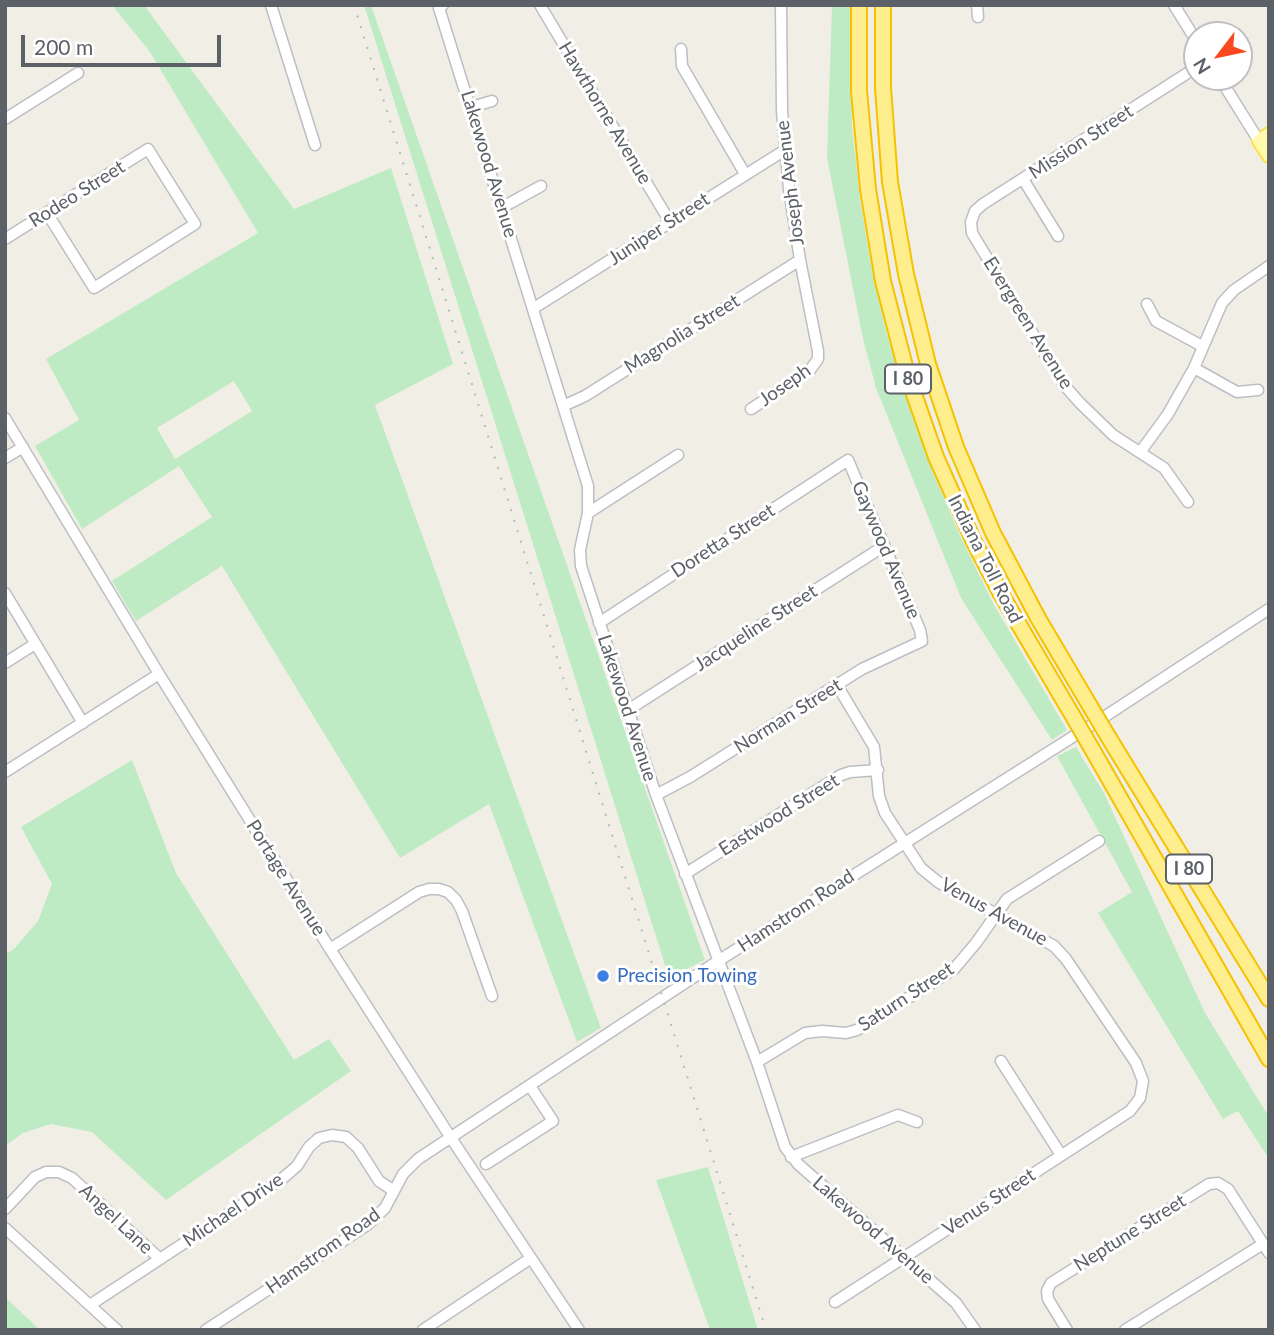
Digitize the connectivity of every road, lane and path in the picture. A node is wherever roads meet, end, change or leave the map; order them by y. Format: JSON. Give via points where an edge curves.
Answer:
{"nodes":[{"id":1,"x":271,"y":5,"type":"edge"},
{"id":2,"x":540,"y":5,"type":"edge"},
{"id":3,"x":781,"y":5,"type":"edge"},
{"id":4,"x":859,"y":5,"type":"edge"},
{"id":5,"x":883,"y":5,"type":"edge"},
{"id":6,"x":977,"y":5,"type":"edge"},
{"id":7,"x":1174,"y":5,"type":"edge"},
{"id":8,"x":441,"y":6,"type":"edge"},
{"id":9,"x":978,"y":17,"type":"dead end"},
{"id":10,"x":1184,"y":21,"type":"edge"},
{"id":11,"x":681,"y":49,"type":"dead end"},
{"id":12,"x":78,"y":73,"type":"dead end"},
{"id":13,"x":1183,"y":76,"type":"edge"},
{"id":14,"x":1230,"y":91,"type":"edge"},
{"id":15,"x":492,"y":101,"type":"dead end"},
{"id":16,"x":472,"y":107,"type":"junction"},
{"id":17,"x":5,"y":119,"type":"edge"},
{"id":18,"x":1264,"y":137,"type":"edge"},
{"id":19,"x":315,"y":145,"type":"dead end"},
{"id":20,"x":785,"y":150,"type":"junction"},
{"id":21,"x":1269,"y":156,"type":"edge"},
{"id":22,"x":745,"y":174,"type":"junction"},
{"id":23,"x":1023,"y":179,"type":"junction"},
{"id":24,"x":541,"y":186,"type":"dead end"},
{"id":25,"x":503,"y":207,"type":"junction"},
{"id":26,"x":47,"y":213,"type":"junction"},
{"id":27,"x":670,"y":222,"type":"junction"},
{"id":28,"x":971,"y":222,"type":"joint"},
{"id":29,"x":1058,"y":236,"type":"dead end"},
{"id":30,"x":5,"y":239,"type":"edge"},
{"id":31,"x":800,"y":260,"type":"junction"},
{"id":32,"x":1269,"y":266,"type":"edge"},
{"id":33,"x":1147,"y":304,"type":"dead end"},
{"id":34,"x":534,"y":308,"type":"junction"},
{"id":35,"x":1202,"y":346,"type":"junction"},
{"id":36,"x":818,"y":359,"type":"joint"},
{"id":37,"x":1194,"y":368,"type":"junction"},
{"id":38,"x":1258,"y":390,"type":"dead end"},
{"id":39,"x":563,"y":406,"type":"junction"},
{"id":40,"x":751,"y":409,"type":"dead end"},
{"id":41,"x":5,"y":418,"type":"edge"},
{"id":42,"x":23,"y":447,"type":"junction"},
{"id":43,"x":1140,"y":451,"type":"junction"},
{"id":44,"x":678,"y":455,"type":"dead end"},
{"id":45,"x":5,"y":458,"type":"edge"},
{"id":46,"x":848,"y":460,"type":"joint"},
{"id":47,"x":1188,"y":502,"type":"dead end"},
{"id":48,"x":588,"y":513,"type":"junction"},
{"id":49,"x":884,"y":546,"type":"junction"},
{"id":50,"x":5,"y":593,"type":"edge"},
{"id":51,"x":1269,"y":608,"type":"edge"},
{"id":52,"x":599,"y":623,"type":"junction"},
{"id":53,"x":922,"y":641,"type":"joint"},
{"id":54,"x":35,"y":644,"type":"junction"},
{"id":55,"x":5,"y":663,"type":"edge"},
{"id":56,"x":159,"y":674,"type":"junction"},
{"id":57,"x":837,"y":685,"type":"junction"},
{"id":58,"x":628,"y":710,"type":"junction"},
{"id":59,"x":82,"y":723,"type":"junction"},
{"id":60,"x":878,"y":770,"type":"junction"},
{"id":61,"x":5,"y":772,"type":"edge"},
{"id":62,"x":656,"y":795,"type":"junction"},
{"id":63,"x":1099,"y":841,"type":"dead end"},
{"id":64,"x":904,"y":842,"type":"junction"},
{"id":65,"x":685,"y":874,"type":"junction"},
{"id":66,"x":996,"y":914,"type":"junction"},
{"id":67,"x":330,"y":949,"type":"junction"},
{"id":68,"x":718,"y":961,"type":"junction"},
{"id":69,"x":492,"y":996,"type":"dead end"},
{"id":70,"x":1269,"y":999,"type":"edge"},
{"id":71,"x":1269,"y":1059,"type":"edge"},
{"id":72,"x":1001,"y":1060,"type":"dead end"},
{"id":73,"x":757,"y":1062,"type":"junction"},
{"id":74,"x":530,"y":1086,"type":"junction"},
{"id":75,"x":1139,"y":1098,"type":"joint"},
{"id":76,"x":917,"y":1122,"type":"dead end"},
{"id":77,"x":451,"y":1138,"type":"junction"},
{"id":78,"x":1061,"y":1155,"type":"junction"},
{"id":79,"x":790,"y":1157,"type":"junction"},
{"id":80,"x":486,"y":1164,"type":"dead end"},
{"id":81,"x":394,"y":1191,"type":"junction"},
{"id":82,"x":5,"y":1209,"type":"edge"},
{"id":83,"x":5,"y":1228,"type":"edge"},
{"id":84,"x":1266,"y":1248,"type":"edge"},
{"id":85,"x":531,"y":1258,"type":"junction"},
{"id":86,"x":905,"y":1258,"type":"junction"},
{"id":87,"x":160,"y":1259,"type":"junction"},
{"id":88,"x":835,"y":1302,"type":"dead end"},
{"id":89,"x":90,"y":1305,"type":"junction"},
{"id":90,"x":117,"y":1330,"type":"edge"},
{"id":91,"x":206,"y":1330,"type":"edge"},
{"id":92,"x":423,"y":1330,"type":"edge"},
{"id":93,"x":579,"y":1330,"type":"edge"},
{"id":94,"x":975,"y":1330,"type":"edge"},
{"id":95,"x":1067,"y":1330,"type":"edge"},
{"id":96,"x":1125,"y":1330,"type":"edge"}],
"edges":[{"from":1,"to":19,"type":"street"},
{"from":2,"to":27,"type":"street","name":"Hawthorne Avenue"},
{"from":3,"to":20,"type":"street","name":"Joseph Avenue"},
{"from":4,"to":71,"type":"highway","name":"Indiana Toll Road","number":"I 80","bridge":true,"via":[[859,91],[867,189],[883,281],[907,374],[936,457],[1008,606]]},
{"from":5,"to":70,"type":"highway","name":"Indiana Toll Road","number":"I 80","bridge":true,"via":[[890,181],[928,364],[956,447],[993,533],[1038,618]]},
{"from":6,"to":9,"type":"street"},
{"from":7,"to":10,"type":"street"},
{"from":8,"to":16,"type":"street","name":"Lakewood Avenue"},
{"from":11,"to":22,"type":"street","via":[[682,66]]},
{"from":12,"to":17,"type":"street"},
{"from":13,"to":23,"type":"street","name":"Mission Street"},
{"from":14,"to":18,"type":"street"},
{"from":15,"to":16,"type":"street"},
{"from":16,"to":25,"type":"street","name":"Lakewood Avenue"},
{"from":18,"to":21,"type":"main road"},
{"from":20,"to":22,"type":"street","name":"Juniper Street"},
{"from":20,"to":31,"type":"street","name":"Joseph Avenue"},
{"from":22,"to":27,"type":"street","name":"Juniper Street"},
{"from":23,"to":28,"type":"street","name":"Mission Street","via":[[983,204]]},
{"from":23,"to":29,"type":"street"},
{"from":24,"to":25,"type":"street"},
{"from":25,"to":34,"type":"street","name":"Lakewood Avenue"},
{"from":26,"to":26,"type":"street","name":"Rodeo Street","via":[[94,288],[195,224],[148,149]]},
{"from":26,"to":30,"type":"street","name":"Rodeo Street"},
{"from":27,"to":34,"type":"street","name":"Juniper Street"},
{"from":28,"to":43,"type":"street","name":"Evergreen Avenue","via":[[972,233],[1064,385],[1113,435]]},
{"from":31,"to":36,"type":"street","name":"Joseph Avenue"},
{"from":31,"to":39,"type":"street","name":"Magnolia Street"},
{"from":32,"to":35,"type":"street","via":[[1222,303]]},
{"from":33,"to":35,"type":"street","via":[[1156,321]]},
{"from":34,"to":39,"type":"street","name":"Lakewood Avenue"},
{"from":35,"to":37,"type":"street"},
{"from":36,"to":40,"type":"street","name":"Joseph","via":[[810,370]]},
{"from":37,"to":38,"type":"street","via":[[1237,392]]},
{"from":37,"to":43,"type":"street"},
{"from":39,"to":48,"type":"street","name":"Lakewood Avenue","via":[[588,486]]},
{"from":41,"to":42,"type":"street","name":"Portage Avenue"},
{"from":42,"to":45,"type":"street"},
{"from":42,"to":56,"type":"street","name":"Portage Avenue"},
{"from":43,"to":47,"type":"street","name":"Evergreen Avenue","via":[[1170,474]]},
{"from":44,"to":48,"type":"street"},
{"from":46,"to":49,"type":"street","name":"Gaywood Avenue"},
{"from":46,"to":52,"type":"street","name":"Doretta Street"},
{"from":48,"to":52,"type":"street","name":"Lakewood Avenue","via":[[581,566]]},
{"from":49,"to":53,"type":"street","name":"Gaywood Avenue"},
{"from":49,"to":58,"type":"street","name":"Jacqueline Street"},
{"from":50,"to":54,"type":"street"},
{"from":51,"to":64,"type":"street","name":"Hamstrom Road"},
{"from":52,"to":58,"type":"street","name":"Lakewood Avenue"},
{"from":53,"to":57,"type":"street","name":"Norman Street"},
{"from":54,"to":55,"type":"street"},
{"from":54,"to":59,"type":"street"},
{"from":56,"to":59,"type":"street"},
{"from":56,"to":67,"type":"street","name":"Portage Avenue"},
{"from":57,"to":60,"type":"street","name":"Venus Avenue","via":[[874,747]]},
{"from":57,"to":62,"type":"street","name":"Norman Street"},
{"from":58,"to":62,"type":"street","name":"Lakewood Avenue"},
{"from":59,"to":61,"type":"street"},
{"from":60,"to":64,"type":"street","name":"Venus Avenue","via":[[882,804]]},
{"from":60,"to":65,"type":"street","name":"Eastwood Street","via":[[841,775]]},
{"from":62,"to":65,"type":"street","name":"Lakewood Avenue"},
{"from":63,"to":66,"type":"street","name":"Saturn Street","via":[[1007,899]]},
{"from":64,"to":66,"type":"street","name":"Venus Avenue","via":[[921,868],[938,882]]},
{"from":64,"to":68,"type":"street","name":"Hamstrom Road"},
{"from":65,"to":68,"type":"street","name":"Lakewood Avenue"},
{"from":66,"to":73,"type":"street","name":"Saturn Street","via":[[954,969],[868,1023],[846,1033],[805,1034]]},
{"from":66,"to":75,"type":"street","name":"Venus Avenue","via":[[1054,946],[1066,959],[1136,1063],[1143,1081]]},
{"from":67,"to":69,"type":"street","via":[[419,892],[439,889],[448,892],[462,911]]},
{"from":67,"to":77,"type":"street","name":"Portage Avenue"},
{"from":68,"to":73,"type":"street","name":"Lakewood Avenue"},
{"from":68,"to":74,"type":"street","name":"Hamstrom Road"},
{"from":72,"to":78,"type":"street"},
{"from":73,"to":79,"type":"street","name":"Lakewood Avenue"},
{"from":74,"to":77,"type":"street","name":"Hamstrom Road"},
{"from":74,"to":80,"type":"street","via":[[553,1121]]},
{"from":75,"to":78,"type":"street","name":"Venus Street","via":[[1130,1111]]},
{"from":76,"to":79,"type":"street","via":[[898,1115]]},
{"from":77,"to":81,"type":"street","name":"Hamstrom Road","via":[[418,1159]]},
{"from":77,"to":85,"type":"street","name":"Portage Avenue"},
{"from":78,"to":86,"type":"street","name":"Venus Street"},
{"from":79,"to":86,"type":"street","name":"Lakewood Avenue"},
{"from":81,"to":87,"type":"street","name":"Michael Drive","via":[[379,1181],[346,1137],[319,1138],[283,1178]]},
{"from":81,"to":91,"type":"street","name":"Hamstrom Road","via":[[385,1208],[367,1225]]},
{"from":82,"to":87,"type":"street","name":"Angel Lane","via":[[35,1177],[59,1172],[72,1178]]},
{"from":83,"to":89,"type":"street"},
{"from":84,"to":95,"type":"street","name":"Neptune Street","via":[[1228,1189],[1218,1182],[1207,1185],[1051,1283],[1048,1299]]},
{"from":84,"to":96,"type":"street"},
{"from":85,"to":92,"type":"street"},
{"from":85,"to":93,"type":"street","name":"Portage Avenue"},
{"from":86,"to":88,"type":"street","name":"Venus Street"},
{"from":86,"to":94,"type":"street","name":"Lakewood Avenue","via":[[956,1303]]},
{"from":87,"to":89,"type":"street","name":"Michael Drive"},
{"from":89,"to":90,"type":"street"}]}
